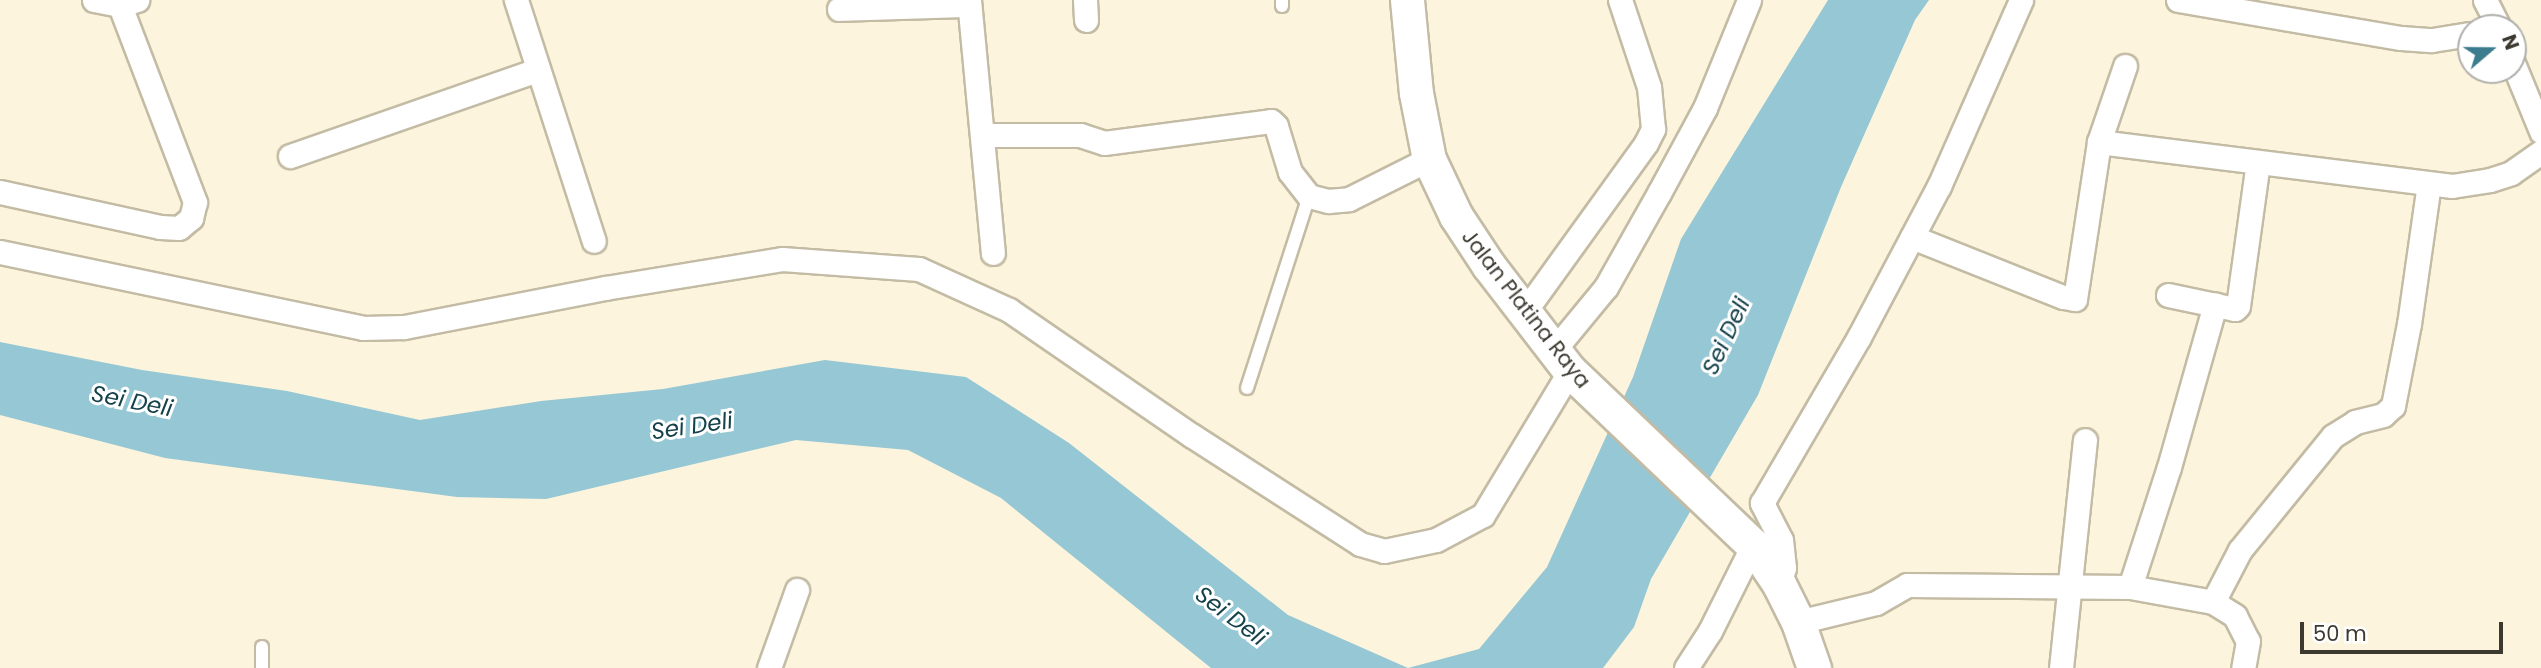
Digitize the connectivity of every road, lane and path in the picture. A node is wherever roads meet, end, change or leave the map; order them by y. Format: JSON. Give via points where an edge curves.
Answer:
{"nodes":[{"id":1,"x":94,"y":0,"type":"edge"},
{"id":2,"x":516,"y":0,"type":"edge"},
{"id":3,"x":1407,"y":0,"type":"edge"},
{"id":4,"x":1620,"y":0,"type":"edge"},
{"id":5,"x":1749,"y":0,"type":"edge"},
{"id":6,"x":2021,"y":0,"type":"edge"},
{"id":7,"x":2178,"y":0,"type":"edge"},
{"id":8,"x":125,"y":2,"type":"edge"},
{"id":9,"x":969,"y":3,"type":"edge"},
{"id":10,"x":839,"y":9,"type":"dead end"},
{"id":11,"x":2457,"y":36,"type":"edge"},
{"id":12,"x":2125,"y":66,"type":"dead end"},
{"id":13,"x":537,"y":70,"type":"junction"},
{"id":14,"x":2522,"y":84,"type":"edge"},
{"id":15,"x":2541,"y":131,"type":"edge"},
{"id":16,"x":982,"y":135,"type":"junction"},
{"id":17,"x":2099,"y":142,"type":"junction"},
{"id":18,"x":2541,"y":152,"type":"edge"},
{"id":19,"x":290,"y":156,"type":"dead end"},
{"id":20,"x":1429,"y":159,"type":"junction"},
{"id":21,"x":2258,"y":162,"type":"junction"},
{"id":22,"x":2429,"y":184,"type":"junction"},
{"id":23,"x":0,"y":192,"type":"edge"},
{"id":24,"x":1309,"y":196,"type":"junction"},
{"id":25,"x":1912,"y":237,"type":"junction"},
{"id":26,"x":594,"y":241,"type":"dead end"},
{"id":27,"x":0,"y":252,"type":"edge"},
{"id":28,"x":993,"y":253,"type":"dead end"},
{"id":29,"x":2168,"y":295,"type":"dead end"},
{"id":30,"x":2215,"y":304,"type":"junction"},
{"id":31,"x":1525,"y":311,"type":"junction"},
{"id":32,"x":1562,"y":361,"type":"junction"},
{"id":33,"x":1247,"y":388,"type":"dead end"},
{"id":34,"x":2085,"y":440,"type":"dead end"},
{"id":35,"x":1746,"y":538,"type":"junction"},
{"id":36,"x":1779,"y":584,"type":"junction"},
{"id":37,"x":2070,"y":584,"type":"junction"},
{"id":38,"x":2130,"y":587,"type":"junction"},
{"id":39,"x":797,"y":590,"type":"dead end"},
{"id":40,"x":2213,"y":602,"type":"junction"},
{"id":41,"x":1798,"y":622,"type":"junction"},
{"id":42,"x":262,"y":647,"type":"dead end"},
{"id":43,"x":262,"y":668,"type":"edge"},
{"id":44,"x":769,"y":668,"type":"edge"},
{"id":45,"x":1686,"y":668,"type":"edge"},
{"id":46,"x":1814,"y":668,"type":"edge"},
{"id":47,"x":2061,"y":668,"type":"edge"},
{"id":48,"x":2243,"y":668,"type":"edge"}],
"edges":[{"from":1,"to":8,"type":"street"},
{"from":2,"to":13,"type":"street"},
{"from":3,"to":20,"type":"main road","name":"Jalan Platina Raya","via":[[1416,93]]},
{"from":4,"to":31,"type":"street","via":[[1649,87],[1653,129]]},
{"from":5,"to":32,"type":"street","via":[[1704,108]]},
{"from":6,"to":25,"type":"street"},
{"from":7,"to":11,"type":"street","via":[[2401,38]]},
{"from":8,"to":23,"type":"street","via":[[195,202],[191,218],[179,228],[159,228]]},
{"from":9,"to":10,"type":"street"},
{"from":9,"to":16,"type":"street"},
{"from":12,"to":17,"type":"street"},
{"from":13,"to":19,"type":"street"},
{"from":13,"to":26,"type":"street"},
{"from":14,"to":15,"type":"street"},
{"from":16,"to":24,"type":"street","via":[[1080,135],[1104,143],[1271,121],[1290,172]]},
{"from":16,"to":28,"type":"street"},
{"from":17,"to":21,"type":"street"},
{"from":17,"to":25,"type":"street","via":[[2075,299]]},
{"from":18,"to":22,"type":"street","via":[[2490,180],[2452,186]]},
{"from":20,"to":24,"type":"street","via":[[1349,199],[1328,201]]},
{"from":20,"to":31,"type":"main road","name":"Jalan Platina Raya","via":[[1474,244]]},
{"from":21,"to":22,"type":"street"},
{"from":21,"to":30,"type":"street","via":[[2239,303],[2235,309]]},
{"from":22,"to":40,"type":"street","via":[[2393,406],[2383,415],[2355,422],[2333,436],[2240,550]]},
{"from":24,"to":33,"type":"lane"},
{"from":25,"to":36,"type":"street","via":[[1762,503],[1781,540],[1784,568]]},
{"from":27,"to":32,"type":"street","via":[[363,328],[404,327],[782,259],[919,269],[1009,310],[1360,544],[1384,551],[1436,540],[1483,515]]},
{"from":29,"to":30,"type":"street"},
{"from":30,"to":38,"type":"street"},
{"from":31,"to":32,"type":"main road","name":"Jalan Platina Raya"},
{"from":32,"to":35,"type":"main road","name":"Jalan Platina Raya"},
{"from":34,"to":37,"type":"street"},
{"from":35,"to":36,"type":"main road","name":"Jalan Platina Raya"},
{"from":35,"to":45,"type":"street","via":[[1710,631]]},
{"from":36,"to":41,"type":"main road","name":"Jalan Platina Raya"},
{"from":37,"to":38,"type":"street"},
{"from":37,"to":41,"type":"street","via":[[1907,585],[1875,603]]},
{"from":37,"to":47,"type":"street"},
{"from":38,"to":40,"type":"street"},
{"from":39,"to":44,"type":"street"},
{"from":40,"to":48,"type":"street","via":[[2235,616],[2246,632]]},
{"from":41,"to":46,"type":"main road","name":"Jalan Platina Raya"},
{"from":42,"to":43,"type":"lane"}]}
